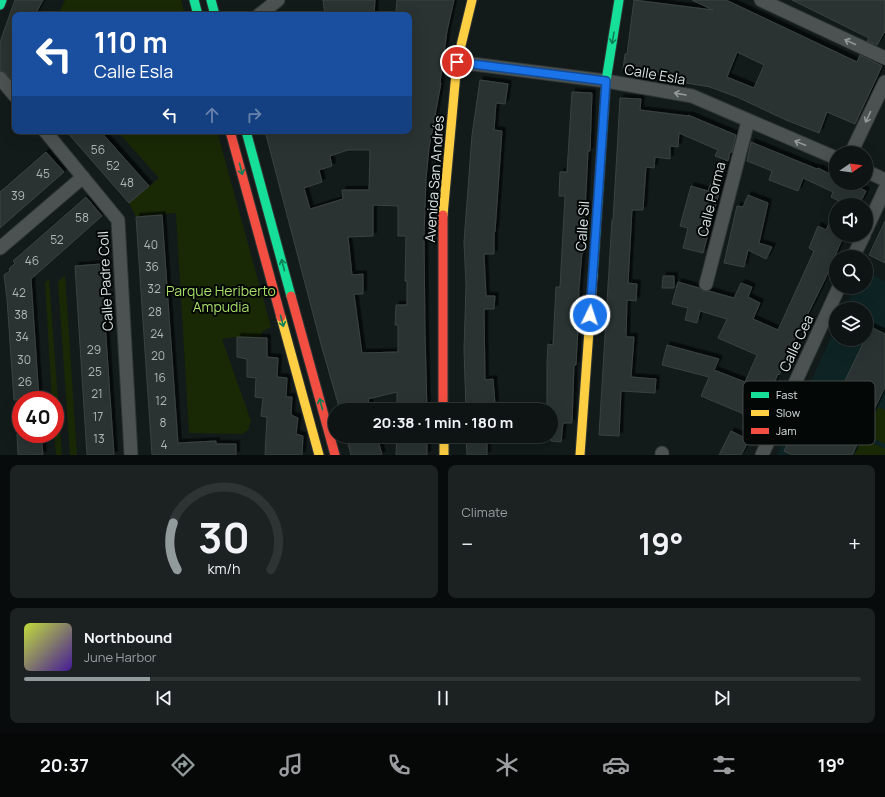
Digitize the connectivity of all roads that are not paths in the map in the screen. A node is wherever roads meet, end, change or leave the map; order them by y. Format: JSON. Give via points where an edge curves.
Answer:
{"nodes":[{"id":1,"x":2,"y":0,"type":"edge"},
{"id":2,"x":194,"y":0,"type":"edge"},
{"id":3,"x":211,"y":0,"type":"edge"},
{"id":4,"x":278,"y":0,"type":"edge"},
{"id":5,"x":472,"y":0,"type":"edge"},
{"id":6,"x":619,"y":0,"type":"edge"},
{"id":7,"x":761,"y":0,"type":"edge"},
{"id":8,"x":0,"y":5,"type":"edge"},
{"id":9,"x":197,"y":12,"type":"edge"},
{"id":10,"x":214,"y":12,"type":"edge"},
{"id":11,"x":264,"y":12,"type":"edge"},
{"id":12,"x":885,"y":58,"type":"edge"},
{"id":13,"x":457,"y":62,"type":"junction"},
{"id":14,"x":0,"y":78,"type":"edge"},
{"id":15,"x":606,"y":81,"type":"junction"},
{"id":16,"x":885,"y":82,"type":"edge"},
{"id":17,"x":12,"y":92,"type":"edge"},
{"id":18,"x":748,"y":121,"type":"junction"},
{"id":19,"x":47,"y":134,"type":"edge"},
{"id":20,"x":231,"y":134,"type":"edge"},
{"id":21,"x":247,"y":134,"type":"edge"},
{"id":22,"x":854,"y":146,"type":"edge"},
{"id":23,"x":829,"y":155,"type":"edge"},
{"id":24,"x":873,"y":174,"type":"edge"},
{"id":25,"x":83,"y":177,"type":"junction"},
{"id":26,"x":885,"y":180,"type":"edge"},
{"id":27,"x":885,"y":189,"type":"edge"},
{"id":28,"x":873,"y":215,"type":"edge"},
{"id":29,"x":0,"y":248,"type":"edge"},
{"id":30,"x":706,"y":284,"type":"dead end"},
{"id":31,"x":837,"y":294,"type":"edge"},
{"id":32,"x":796,"y":381,"type":"edge"},
{"id":33,"x":443,"y":403,"type":"edge"},
{"id":34,"x":444,"y":443,"type":"edge"},
{"id":35,"x":767,"y":445,"type":"edge"},
{"id":36,"x":131,"y":455,"type":"edge"},
{"id":37,"x":319,"y":455,"type":"edge"},
{"id":38,"x":335,"y":455,"type":"edge"},
{"id":39,"x":444,"y":455,"type":"edge"},
{"id":40,"x":580,"y":455,"type":"edge"},
{"id":41,"x":762,"y":455,"type":"edge"}],
"edges":[{"from":1,"to":8,"type":"street"},
{"from":2,"to":9,"type":"street"},
{"from":3,"to":10,"type":"street"},
{"from":4,"to":11,"type":"street"},
{"from":5,"to":13,"type":"street","name":"Avenida San Andrés"},
{"from":6,"to":15,"type":"street","name":"Calle Sil","one_way":true},
{"from":12,"to":7,"type":"street","one_way":true},
{"from":13,"to":15,"type":"street","name":"Calle Esla"},
{"from":13,"to":33,"type":"street","name":"Avenida San Andrés","via":[[442,213]]},
{"from":14,"to":17,"type":"street"},
{"from":18,"to":15,"type":"street","name":"Calle Esla","one_way":true,"via":[[692,96]]},
{"from":15,"to":40,"type":"street","name":"Calle Sil"},
{"from":16,"to":22,"type":"street","one_way":true},
{"from":23,"to":18,"type":"street","name":"Calle Esla","one_way":true},
{"from":18,"to":30,"type":"street","name":"Calle Porma"},
{"from":19,"to":25,"type":"street","name":"Calle Padre Coll"},
{"from":20,"to":37,"type":"street","one_way":true},
{"from":38,"to":21,"type":"street","one_way":true},
{"from":24,"to":26,"type":"street"},
{"from":25,"to":29,"type":"street"},
{"from":25,"to":36,"type":"street","name":"Calle Padre Coll","via":[[118,220]]},
{"from":27,"to":28,"type":"street"},
{"from":31,"to":32,"type":"street","name":"Calle Cea"},
{"from":34,"to":39,"type":"street"},
{"from":35,"to":41,"type":"street","name":"Calle Cea"}]}
